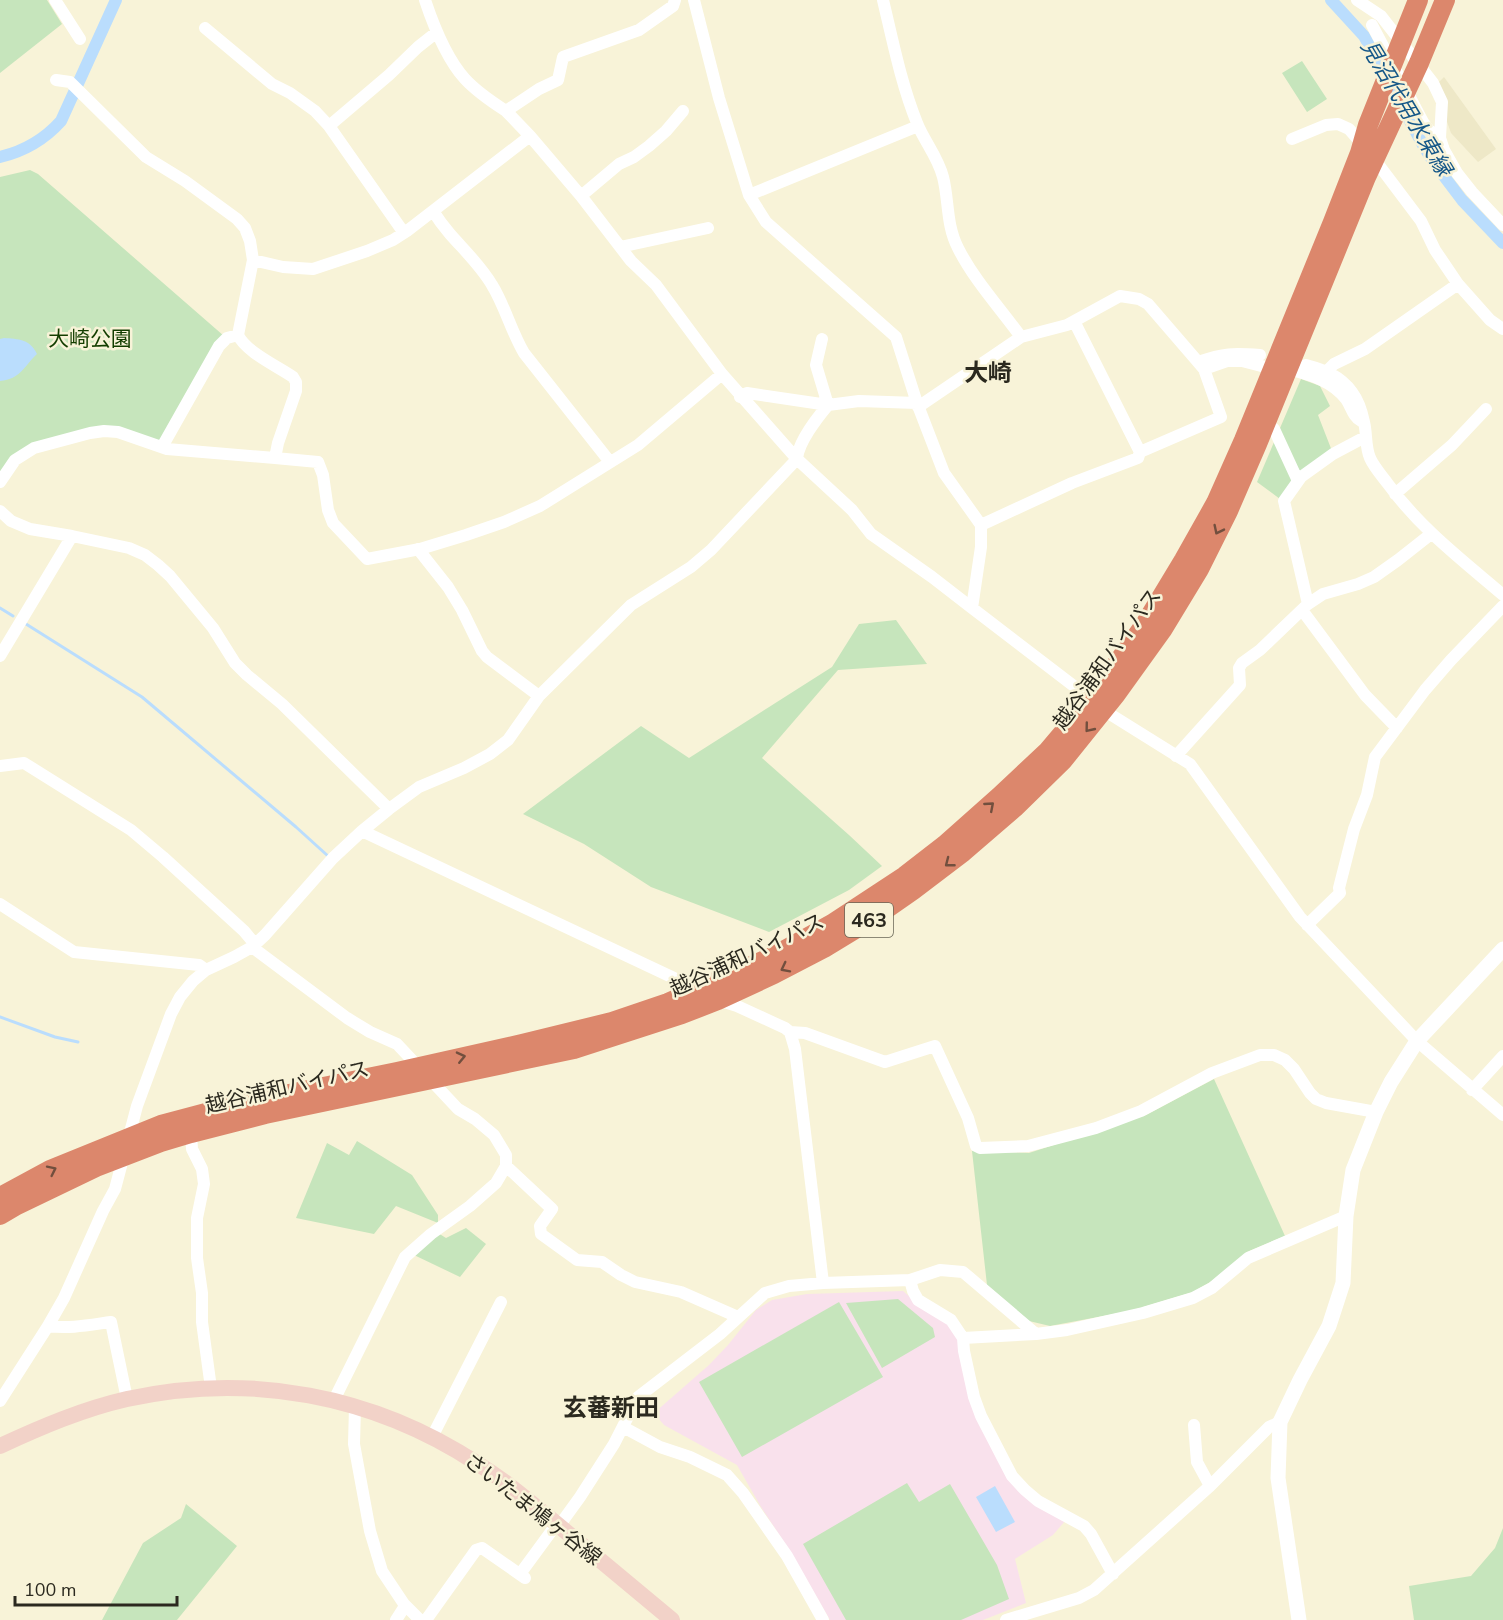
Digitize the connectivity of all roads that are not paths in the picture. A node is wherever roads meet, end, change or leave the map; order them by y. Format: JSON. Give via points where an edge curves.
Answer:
{"nodes":[{"id":1,"x":55,"y":0,"type":"edge"},
{"id":2,"x":425,"y":0,"type":"edge"},
{"id":3,"x":675,"y":0,"type":"edge"},
{"id":4,"x":694,"y":0,"type":"edge"},
{"id":5,"x":884,"y":0,"type":"edge"},
{"id":6,"x":1357,"y":0,"type":"edge"},
{"id":7,"x":1418,"y":0,"type":"edge"},
{"id":8,"x":1445,"y":0,"type":"edge"},
{"id":9,"x":1372,"y":25,"type":"dead end"},
{"id":10,"x":205,"y":28,"type":"dead end"},
{"id":11,"x":437,"y":32,"type":"junction"},
{"id":12,"x":80,"y":39,"type":"dead end"},
{"id":13,"x":1391,"y":62,"type":"junction"},
{"id":14,"x":56,"y":80,"type":"dead end"},
{"id":15,"x":506,"y":111,"type":"junction"},
{"id":16,"x":683,"y":111,"type":"dead end"},
{"id":17,"x":330,"y":126,"type":"junction"},
{"id":18,"x":918,"y":126,"type":"junction"},
{"id":19,"x":530,"y":136,"type":"junction"},
{"id":20,"x":1440,"y":138,"type":"junction"},
{"id":21,"x":1292,"y":139,"type":"dead end"},
{"id":22,"x":1367,"y":157,"type":"junction"},
{"id":23,"x":749,"y":195,"type":"junction"},
{"id":24,"x":580,"y":196,"type":"junction"},
{"id":25,"x":433,"y":211,"type":"junction"},
{"id":26,"x":1503,"y":225,"type":"edge"},
{"id":27,"x":708,"y":228,"type":"dead end"},
{"id":28,"x":404,"y":233,"type":"junction"},
{"id":29,"x":620,"y":247,"type":"junction"},
{"id":30,"x":253,"y":260,"type":"junction"},
{"id":31,"x":1458,"y":284,"type":"junction"},
{"id":32,"x":1074,"y":321,"type":"junction"},
{"id":33,"x":1503,"y":329,"type":"edge"},
{"id":34,"x":238,"y":335,"type":"junction"},
{"id":35,"x":1021,"y":337,"type":"junction"},
{"id":36,"x":822,"y":339,"type":"dead end"},
{"id":37,"x":1201,"y":365,"type":"junction"},
{"id":38,"x":1282,"y":365,"type":"junction"},
{"id":39,"x":1327,"y":371,"type":"junction"},
{"id":40,"x":722,"y":374,"type":"junction"},
{"id":41,"x":740,"y":397,"type":"junction"},
{"id":42,"x":828,"y":405,"type":"junction"},
{"id":43,"x":917,"y":405,"type":"junction"},
{"id":44,"x":1486,"y":409,"type":"dead end"},
{"id":45,"x":1365,"y":423,"type":"junction"},
{"id":46,"x":1274,"y":429,"type":"dead end"},
{"id":47,"x":1365,"y":437,"type":"junction"},
{"id":48,"x":162,"y":447,"type":"junction"},
{"id":49,"x":1140,"y":452,"type":"junction"},
{"id":50,"x":274,"y":458,"type":"junction"},
{"id":51,"x":796,"y":459,"type":"junction"},
{"id":52,"x":610,"y":462,"type":"junction"},
{"id":53,"x":1298,"y":481,"type":"junction"},
{"id":54,"x":0,"y":482,"type":"edge"},
{"id":55,"x":1395,"y":494,"type":"junction"},
{"id":56,"x":0,"y":511,"type":"edge"},
{"id":57,"x":981,"y":525,"type":"junction"},
{"id":58,"x":1431,"y":534,"type":"junction"},
{"id":59,"x":72,"y":536,"type":"junction"},
{"id":60,"x":418,"y":549,"type":"junction"},
{"id":61,"x":1502,"y":592,"type":"edge"},
{"id":62,"x":1503,"y":606,"type":"edge"},
{"id":63,"x":1305,"y":607,"type":"junction"},
{"id":64,"x":972,"y":608,"type":"junction"},
{"id":65,"x":0,"y":656,"type":"edge"},
{"id":66,"x":539,"y":696,"type":"junction"},
{"id":67,"x":1099,"y":704,"type":"junction"},
{"id":68,"x":1396,"y":728,"type":"junction"},
{"id":69,"x":1176,"y":756,"type":"junction"},
{"id":70,"x":0,"y":766,"type":"edge"},
{"id":71,"x":389,"y":809,"type":"junction"},
{"id":72,"x":362,"y":831,"type":"junction"},
{"id":73,"x":0,"y":904,"type":"edge"},
{"id":74,"x":1307,"y":925,"type":"junction"},
{"id":75,"x":253,"y":945,"type":"junction"},
{"id":76,"x":1503,"y":949,"type":"edge"},
{"id":77,"x":206,"y":970,"type":"junction"},
{"id":78,"x":697,"y":990,"type":"junction"},
{"id":79,"x":718,"y":1000,"type":"junction"},
{"id":80,"x":790,"y":1032,"type":"junction"},
{"id":81,"x":1418,"y":1041,"type":"junction"},
{"id":82,"x":1503,"y":1056,"type":"edge"},
{"id":83,"x":1472,"y":1090,"type":"junction"},
{"id":84,"x":1376,"y":1112,"type":"junction"},
{"id":85,"x":1503,"y":1115,"type":"edge"},
{"id":86,"x":191,"y":1133,"type":"junction"},
{"id":87,"x":127,"y":1146,"type":"junction"},
{"id":88,"x":506,"y":1166,"type":"junction"},
{"id":89,"x":0,"y":1197,"type":"edge"},
{"id":90,"x":0,"y":1215,"type":"edge"},
{"id":91,"x":1346,"y":1216,"type":"junction"},
{"id":92,"x":910,"y":1280,"type":"junction"},
{"id":93,"x":823,"y":1282,"type":"junction"},
{"id":94,"x":501,"y":1302,"type":"dead end"},
{"id":95,"x":738,"y":1317,"type":"junction"},
{"id":96,"x":48,"y":1326,"type":"junction"},
{"id":97,"x":1036,"y":1334,"type":"junction"},
{"id":98,"x":963,"y":1338,"type":"junction"},
{"id":99,"x":211,"y":1388,"type":"junction"},
{"id":100,"x":127,"y":1399,"type":"junction"},
{"id":101,"x":334,"y":1400,"type":"junction"},
{"id":102,"x":0,"y":1401,"type":"edge"},
{"id":103,"x":355,"y":1407,"type":"junction"},
{"id":104,"x":1280,"y":1422,"type":"junction"},
{"id":105,"x":1194,"y":1425,"type":"dead end"},
{"id":106,"x":623,"y":1427,"type":"junction"},
{"id":107,"x":432,"y":1437,"type":"junction"},
{"id":108,"x":0,"y":1446,"type":"edge"},
{"id":109,"x":1210,"y":1486,"type":"junction"},
{"id":110,"x":559,"y":1526,"type":"junction"},
{"id":111,"x":1113,"y":1574,"type":"junction"},
{"id":112,"x":405,"y":1606,"type":"junction"},
{"id":113,"x":396,"y":1620,"type":"edge"},
{"id":114,"x":420,"y":1620,"type":"edge"},
{"id":115,"x":426,"y":1620,"type":"edge"},
{"id":116,"x":672,"y":1620,"type":"edge"},
{"id":117,"x":823,"y":1620,"type":"edge"},
{"id":118,"x":1006,"y":1620,"type":"edge"},
{"id":119,"x":1299,"y":1620,"type":"edge"}],
"edges":[{"from":1,"to":12,"type":"street"},
{"from":2,"to":11,"type":"street"},
{"from":3,"to":15,"type":"street","via":[[673,6],[639,30],[563,57],[558,80]]},
{"from":4,"to":23,"type":"street"},
{"from":5,"to":18,"type":"street","via":[[902,79]]},
{"from":6,"to":20,"type":"street","via":[[1381,16],[1433,83],[1442,102]]},
{"from":7,"to":22,"type":"highway","number":"463","via":[[1368,125]]},
{"from":8,"to":22,"type":"highway","number":"463","via":[[1419,63]]},
{"from":9,"to":13,"type":"street"},
{"from":10,"to":17,"type":"street"},
{"from":11,"to":15,"type":"street","via":[[465,79]]},
{"from":11,"to":17,"type":"street"},
{"from":13,"to":20,"type":"street","via":[[1423,122]]},
{"from":13,"to":22,"type":"street","via":[[1380,74],[1365,115],[1370,139]]},
{"from":14,"to":30,"type":"street","via":[[70,82],[146,157],[237,219],[245,228]]},
{"from":15,"to":19,"type":"street"},
{"from":16,"to":24,"type":"street","via":[[650,146],[619,164]]},
{"from":17,"to":28,"type":"street"},
{"from":18,"to":23,"type":"street"},
{"from":18,"to":35,"type":"street","via":[[943,176],[956,245]]},
{"from":19,"to":24,"type":"street"},
{"from":19,"to":25,"type":"street"},
{"from":20,"to":26,"type":"street","via":[[1458,173]]},
{"from":21,"to":22,"type":"street","via":[[1338,124],[1349,129]]},
{"from":22,"to":31,"type":"street","via":[[1421,221]]},
{"from":22,"to":38,"type":"highway","name":"越谷浦和バイパス","number":"463"},
{"from":23,"to":43,"type":"street","via":[[766,222],[896,337]]},
{"from":24,"to":29,"type":"street"},
{"from":25,"to":28,"type":"street"},
{"from":25,"to":52,"type":"street","via":[[491,283],[524,353]]},
{"from":27,"to":29,"type":"street"},
{"from":28,"to":30,"type":"street","via":[[367,252],[313,269]]},
{"from":29,"to":40,"type":"street","via":[[656,285]]},
{"from":30,"to":34,"type":"street"},
{"from":31,"to":33,"type":"street"},
{"from":31,"to":39,"type":"street"},
{"from":32,"to":35,"type":"street"},
{"from":32,"to":37,"type":"street","via":[[1120,296],[1139,299],[1148,304]]},
{"from":32,"to":49,"type":"street"},
{"from":34,"to":48,"type":"street","via":[[219,346]]},
{"from":34,"to":50,"type":"street","via":[[249,349],[293,376],[296,382]]},
{"from":35,"to":43,"type":"street"},
{"from":36,"to":42,"type":"street","via":[[816,365]]},
{"from":37,"to":38,"type":"street","via":[[1242,361]]},
{"from":37,"to":38,"type":"street","via":[[1218,355],[1233,353]]},
{"from":37,"to":49,"type":"street","via":[[1221,417]]},
{"from":38,"to":39,"type":"street"},
{"from":38,"to":45,"type":"street","via":[[1336,388],[1357,419]]},
{"from":38,"to":67,"type":"highway","name":"越谷浦和バイパス","number":"463","via":[[1216,502]]},
{"from":39,"to":45,"type":"street","via":[[1352,392]]},
{"from":40,"to":41,"type":"street"},
{"from":40,"to":52,"type":"street","via":[[638,445]]},
{"from":41,"to":42,"type":"street","via":[[747,393]]},
{"from":41,"to":51,"type":"street"},
{"from":42,"to":43,"type":"street","via":[[859,401]]},
{"from":42,"to":51,"type":"street"},
{"from":43,"to":57,"type":"street","via":[[944,473]]},
{"from":44,"to":55,"type":"street","via":[[1452,445]]},
{"from":45,"to":47,"type":"street"},
{"from":46,"to":53,"type":"street"},
{"from":47,"to":53,"type":"street","via":[[1333,454]]},
{"from":47,"to":55,"type":"street","via":[[1371,459]]},
{"from":48,"to":50,"type":"street"},
{"from":48,"to":54,"type":"street","via":[[118,432],[90,433],[34,448],[15,460]]},
{"from":49,"to":57,"type":"street","via":[[1138,458]]},
{"from":50,"to":60,"type":"street","via":[[318,462],[333,524],[367,559]]},
{"from":51,"to":64,"type":"street","via":[[852,510],[871,534]]},
{"from":51,"to":66,"type":"street","via":[[711,550],[631,605]]},
{"from":52,"to":60,"type":"street","via":[[540,506],[504,522]]},
{"from":53,"to":63,"type":"street","via":[[1284,501]]},
{"from":55,"to":58,"type":"street"},
{"from":56,"to":59,"type":"street","via":[[30,529]]},
{"from":57,"to":64,"type":"street"},
{"from":58,"to":61,"type":"street"},
{"from":58,"to":63,"type":"street","via":[[1374,577],[1323,594]]},
{"from":59,"to":65,"type":"street"},
{"from":59,"to":71,"type":"street","via":[[129,548],[159,565],[213,628],[235,663]]},
{"from":60,"to":66,"type":"street","via":[[462,609],[482,651]]},
{"from":62,"to":68,"type":"street","via":[[1451,660]]},
{"from":63,"to":68,"type":"street","via":[[1365,694]]},
{"from":63,"to":69,"type":"street","via":[[1242,663],[1240,685]]},
{"from":64,"to":67,"type":"street"},
{"from":66,"to":71,"type":"street","via":[[508,740],[490,754],[419,787]]},
{"from":67,"to":69,"type":"street"},
{"from":78,"to":67,"type":"highway","name":"越谷浦和バイパス","number":"463","one_way":true,"via":[[776,955],[905,876],[999,798]]},
{"from":67,"to":79,"type":"highway","name":"越谷浦和バイパス","number":"463","one_way":true,"via":[[1063,760],[963,852],[914,890],[824,948]]},
{"from":68,"to":74,"type":"street","via":[[1375,757],[1340,893]]},
{"from":69,"to":74,"type":"street","via":[[1190,764]]},
{"from":70,"to":75,"type":"street","via":[[24,764],[131,830],[244,931]]},
{"from":71,"to":72,"type":"street"},
{"from":72,"to":75,"type":"street"},
{"from":72,"to":78,"type":"street"},
{"from":73,"to":77,"type":"street","via":[[74,952],[199,966]]},
{"from":74,"to":81,"type":"street"},
{"from":75,"to":77,"type":"street"},
{"from":75,"to":88,"type":"street","via":[[347,1018],[397,1044],[458,1109],[494,1135],[506,1155]]},
{"from":76,"to":81,"type":"street"},
{"from":77,"to":87,"type":"street","via":[[180,996],[171,1014],[137,1106]]},
{"from":78,"to":79,"type":"street"},
{"from":87,"to":78,"type":"highway","name":"越谷浦和バイパス","number":"463","one_way":true,"via":[[161,1125],[612,1022]]},
{"from":79,"to":80,"type":"street"},
{"from":79,"to":86,"type":"highway","name":"越谷浦和バイパス","number":"463","via":[[574,1049]]},
{"from":80,"to":84,"type":"street","via":[[805,1033],[885,1062],[936,1046],[980,1148],[1028,1146],[1096,1128],[1141,1111],[1212,1073],[1260,1055],[1285,1060],[1316,1099]]},
{"from":80,"to":93,"type":"street"},
{"from":81,"to":83,"type":"street"},
{"from":81,"to":84,"type":"street"},
{"from":82,"to":83,"type":"street"},
{"from":83,"to":85,"type":"street"},
{"from":84,"to":91,"type":"street","via":[[1353,1170]]},
{"from":86,"to":87,"type":"highway","name":"越谷浦和バイパス","number":"463"},
{"from":86,"to":99,"type":"street","via":[[204,1184],[197,1218],[197,1258]]},
{"from":89,"to":87,"type":"highway","name":"越谷浦和バイパス","number":"463","one_way":true,"via":[[50,1170]]},
{"from":87,"to":90,"type":"highway","name":"越谷浦和バイパス","number":"463","via":[[96,1167]]},
{"from":87,"to":96,"type":"street","via":[[115,1189]]},
{"from":88,"to":95,"type":"street","via":[[552,1209],[540,1226],[541,1234],[577,1260],[602,1262],[635,1282],[681,1292]]},
{"from":88,"to":101,"type":"street","via":[[496,1183],[405,1257]]},
{"from":91,"to":97,"type":"street","via":[[1248,1258],[1193,1298],[1143,1313]]},
{"from":91,"to":104,"type":"street","via":[[1343,1283],[1329,1326]]},
{"from":92,"to":93,"type":"street"},
{"from":92,"to":97,"type":"street","via":[[940,1270],[963,1272]]},
{"from":92,"to":98,"type":"street","via":[[918,1300],[951,1320]]},
{"from":93,"to":95,"type":"street","via":[[765,1293]]},
{"from":94,"to":107,"type":"street"},
{"from":95,"to":106,"type":"street","via":[[638,1397]]},
{"from":96,"to":100,"type":"street","via":[[111,1322]]},
{"from":96,"to":102,"type":"street"},
{"from":97,"to":98,"type":"street"},
{"from":98,"to":111,"type":"street","via":[[974,1397],[1012,1476],[1038,1501],[1084,1526]]},
{"from":99,"to":100,"type":"main road","name":"さいたま鳩ヶ谷線"},
{"from":99,"to":101,"type":"main road","name":"さいたま鳩ヶ谷線","via":[[262,1388]]},
{"from":100,"to":108,"type":"main road","name":"さいたま鳩ヶ谷線","via":[[62,1419]]},
{"from":101,"to":103,"type":"main road","name":"さいたま鳩ヶ谷線"},
{"from":103,"to":107,"type":"main road","name":"さいたま鳩ヶ谷線"},
{"from":103,"to":112,"type":"street","via":[[354,1444],[370,1531],[382,1571]]},
{"from":104,"to":109,"type":"street","via":[[1269,1427]]},
{"from":104,"to":119,"type":"street","via":[[1278,1478]]},
{"from":105,"to":109,"type":"street","via":[[1197,1461]]},
{"from":106,"to":110,"type":"street"},
{"from":106,"to":117,"type":"street","via":[[727,1475],[787,1556]]},
{"from":107,"to":110,"type":"main road","name":"さいたま鳩ヶ谷線","via":[[479,1464]]},
{"from":109,"to":111,"type":"street"},
{"from":110,"to":115,"type":"street","via":[[552,1529],[523,1576],[482,1548],[476,1550]]},
{"from":110,"to":116,"type":"main road","name":"さいたま鳩ヶ谷線"},
{"from":111,"to":118,"type":"street","via":[[1079,1598]]},
{"from":112,"to":113,"type":"street"},
{"from":112,"to":114,"type":"street"}]}
